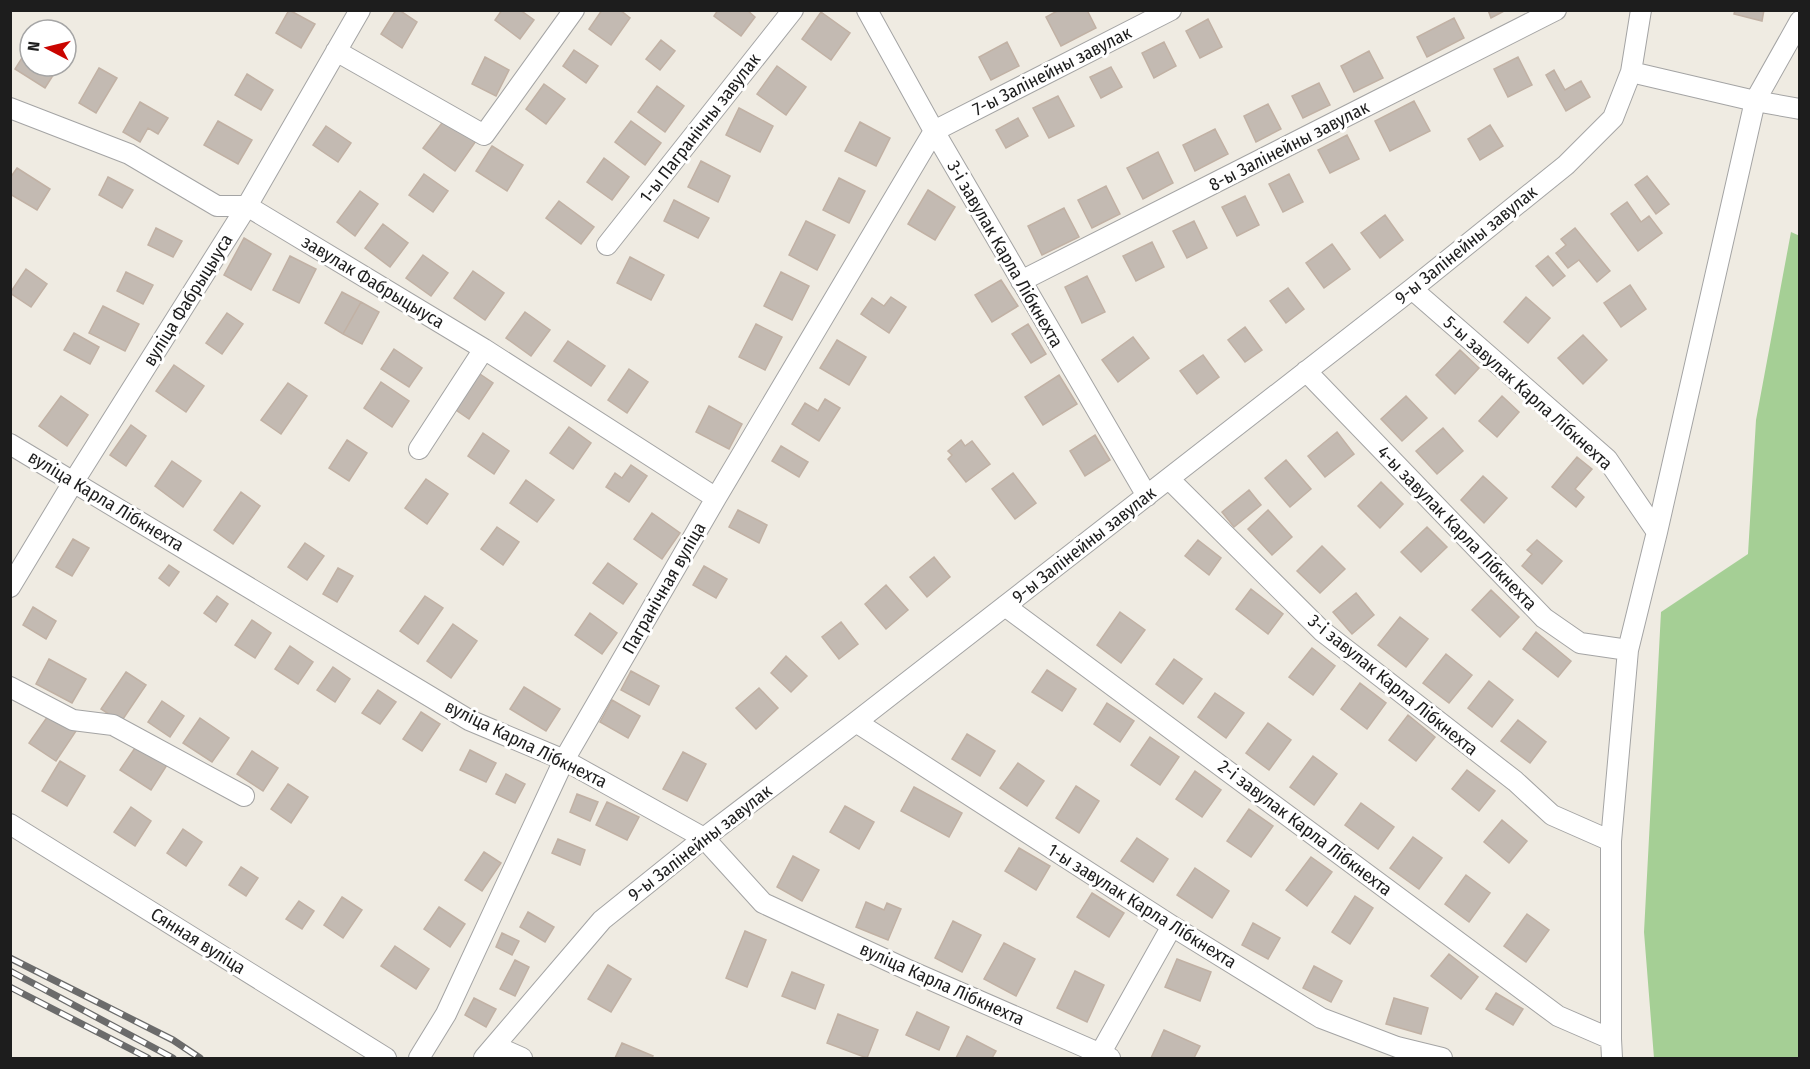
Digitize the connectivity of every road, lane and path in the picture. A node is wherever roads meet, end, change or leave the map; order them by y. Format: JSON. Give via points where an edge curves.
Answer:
{"nodes":[{"id":1,"x":360,"y":10,"type":"edge"},
{"id":2,"x":574,"y":10,"type":"edge"},
{"id":3,"x":793,"y":10,"type":"edge"},
{"id":4,"x":867,"y":10,"type":"edge"},
{"id":5,"x":1171,"y":10,"type":"edge"},
{"id":6,"x":1556,"y":10,"type":"edge"},
{"id":7,"x":1641,"y":10,"type":"edge"},
{"id":8,"x":1800,"y":21,"type":"edge"},
{"id":9,"x":336,"y":51,"type":"junction"},
{"id":10,"x":1631,"y":72,"type":"junction"},
{"id":11,"x":1755,"y":100,"type":"junction"},
{"id":12,"x":10,"y":108,"type":"edge"},
{"id":13,"x":1800,"y":109,"type":"edge"},
{"id":14,"x":934,"y":131,"type":"junction"},
{"id":15,"x":247,"y":206,"type":"junction"},
{"id":16,"x":607,"y":245,"type":"dead end"},
{"id":17,"x":1021,"y":281,"type":"junction"},
{"id":18,"x":1412,"y":290,"type":"junction"},
{"id":19,"x":484,"y":349,"type":"junction"},
{"id":20,"x":1306,"y":371,"type":"junction"},
{"id":21,"x":10,"y":444,"type":"edge"},
{"id":22,"x":419,"y":448,"type":"dead end"},
{"id":23,"x":1169,"y":479,"type":"junction"},
{"id":24,"x":74,"y":481,"type":"junction"},
{"id":25,"x":1147,"y":496,"type":"junction"},
{"id":26,"x":716,"y":498,"type":"junction"},
{"id":27,"x":1657,"y":532,"type":"junction"},
{"id":28,"x":10,"y":587,"type":"edge"},
{"id":29,"x":1005,"y":606,"type":"junction"},
{"id":30,"x":1628,"y":650,"type":"junction"},
{"id":31,"x":10,"y":687,"type":"edge"},
{"id":32,"x":856,"y":722,"type":"junction"},
{"id":33,"x":564,"y":760,"type":"junction"},
{"id":34,"x":244,"y":796,"type":"dead end"},
{"id":35,"x":10,"y":824,"type":"edge"},
{"id":36,"x":704,"y":838,"type":"junction"},
{"id":37,"x":1611,"y":841,"type":"junction"},
{"id":38,"x":1172,"y":926,"type":"junction"},
{"id":39,"x":1611,"y":1049,"type":"edge"},
{"id":40,"x":490,"y":1052,"type":"edge"},
{"id":41,"x":1105,"y":1056,"type":"edge"},
{"id":42,"x":386,"y":1059,"type":"edge"},
{"id":43,"x":419,"y":1059,"type":"edge"},
{"id":44,"x":522,"y":1059,"type":"edge"},
{"id":45,"x":1442,"y":1059,"type":"edge"}],
"edges":[{"from":1,"to":9,"type":"street","name":"вуліца Фабрыцыуса"},
{"from":2,"to":9,"type":"street","via":[[484,135]]},
{"from":3,"to":16,"type":"street","name":"1-ы Пагранічны завулак"},
{"from":4,"to":14,"type":"street","name":"3-і завулак Карла Лібкнехта"},
{"from":5,"to":14,"type":"street","name":"7-ы Залінейны завулак"},
{"from":6,"to":17,"type":"street","name":"8-ы Залінейны завулак"},
{"from":7,"to":10,"type":"street","name":"9-ы Залінейны завулак"},
{"from":8,"to":11,"type":"street"},
{"from":9,"to":15,"type":"street","name":"вуліца Фабрыцыуса"},
{"from":10,"to":11,"type":"street"},
{"from":10,"to":18,"type":"street","name":"9-ы Залінейны завулак","via":[[1612,117],[1566,165]]},
{"from":11,"to":13,"type":"street"},
{"from":11,"to":27,"type":"street"},
{"from":12,"to":15,"type":"street","via":[[129,154],[217,206]]},
{"from":14,"to":17,"type":"street","name":"3-і завулак Карла Лібкнехта"},
{"from":14,"to":26,"type":"street","name":"Пагранічная вуліца"},
{"from":15,"to":19,"type":"street","name":"завулак Фабрыцыуса"},
{"from":15,"to":24,"type":"street","name":"вуліца Фабрыцыуса"},
{"from":17,"to":25,"type":"street","name":"3-і завулак Карла Лібкнехта"},
{"from":18,"to":20,"type":"street","name":"9-ы Залінейны завулак"},
{"from":18,"to":27,"type":"street","name":"5-ы завулак Карла Лібкнехта","via":[[1607,459]]},
{"from":19,"to":22,"type":"street"},
{"from":19,"to":26,"type":"street","name":"завулак Фабрыцыуса"},
{"from":20,"to":23,"type":"street","name":"9-ы Залінейны завулак"},
{"from":20,"to":30,"type":"street","name":"4-ы завулак Карла Лібкнехта","via":[[1544,618],[1580,643]]},
{"from":21,"to":24,"type":"street","name":"вуліца Карла Лібкнехта"},
{"from":23,"to":25,"type":"street","name":"9-ы Залінейны завулак"},
{"from":23,"to":37,"type":"street","name":"3-і завулак Карла Лібкнехта","via":[[1322,632],[1515,781],[1552,815]]},
{"from":24,"to":28,"type":"street","name":"вуліца Фабрыцыуса"},
{"from":24,"to":33,"type":"street","name":"вуліца Карла Лібкнехта","via":[[469,720]]},
{"from":25,"to":29,"type":"street","name":"9-ы Залінейны завулак"},
{"from":26,"to":33,"type":"street","name":"Пагранічная вуліца"},
{"from":27,"to":30,"type":"street"},
{"from":29,"to":32,"type":"street","name":"9-ы Залінейны завулак"},
{"from":29,"to":39,"type":"street","name":"2-і завулак Карла Лібкнехта","via":[[1558,1016]]},
{"from":30,"to":37,"type":"street"},
{"from":31,"to":34,"type":"street","via":[[73,720],[113,725]]},
{"from":32,"to":36,"type":"street","name":"9-ы Залінейны завулак"},
{"from":32,"to":38,"type":"street","name":"1-ы завулак Карла Лібкнехта"},
{"from":33,"to":36,"type":"street","name":"вуліца Карла Лібкнехта"},
{"from":33,"to":43,"type":"street","name":"Пагранічная вуліца","via":[[446,1014]]},
{"from":35,"to":42,"type":"street","name":"Сянная вуліца"},
{"from":36,"to":40,"type":"street","name":"9-ы Залінейны завулак","via":[[602,920]]},
{"from":36,"to":41,"type":"street","name":"вуліца Карла Лібкнехта","via":[[763,903]]},
{"from":37,"to":39,"type":"street"},
{"from":38,"to":41,"type":"street"},
{"from":38,"to":45,"type":"street","name":"1-ы завулак Карла Лібкнехта","via":[[1321,1018],[1397,1047]]},
{"from":40,"to":44,"type":"street"}]}
